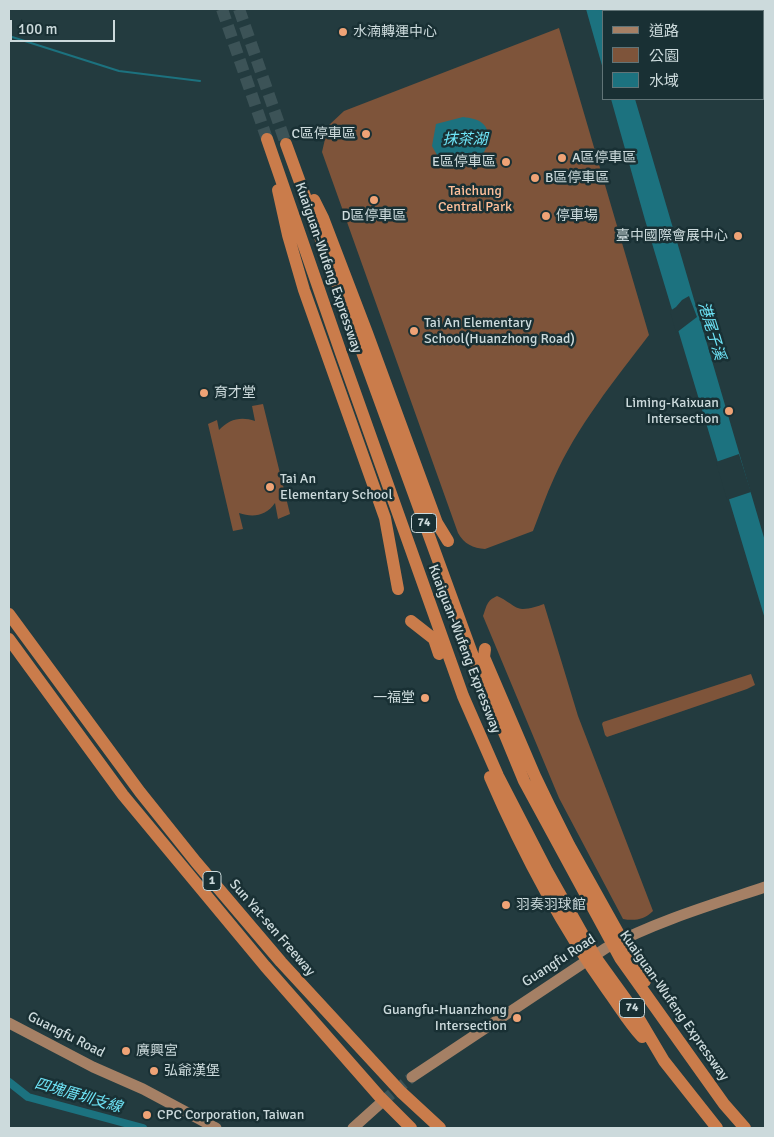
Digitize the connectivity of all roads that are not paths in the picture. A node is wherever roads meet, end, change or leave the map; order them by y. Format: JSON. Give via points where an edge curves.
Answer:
{"nodes":[{"id":1,"x":448,"y":541,"type":"dead end"},
{"id":2,"x":398,"y":589,"type":"dead end"},
{"id":3,"x":9,"y":614,"type":"edge"},
{"id":4,"x":411,"y":621,"type":"dead end"},
{"id":5,"x":9,"y":640,"type":"edge"},
{"id":6,"x":485,"y":650,"type":"dead end"},
{"id":7,"x":765,"y":887,"type":"edge"},
{"id":8,"x":9,"y":1022,"type":"edge"},
{"id":9,"x":675,"y":1035,"type":"junction"},
{"id":10,"x":664,"y":1061,"type":"junction"},
{"id":11,"x":412,"y":1077,"type":"tunnel mouth"},
{"id":12,"x":383,"y":1101,"type":"tunnel mouth"},
{"id":13,"x":216,"y":1128,"type":"edge"},
{"id":14,"x":353,"y":1128,"type":"edge"},
{"id":15,"x":411,"y":1128,"type":"edge"},
{"id":16,"x":440,"y":1128,"type":"edge"},
{"id":17,"x":717,"y":1128,"type":"edge"},
{"id":18,"x":745,"y":1128,"type":"edge"}],
"edges":[{"from":1,"to":9,"type":"highway","name":"Kuaiguan-Wufeng Expressway","number":"74","via":[[437,523],[323,218],[286,144],[477,666],[524,781],[620,958]]},
{"from":2,"to":10,"type":"highway","name":"Kuaiguan-Wufeng Expressway","number":"74","via":[[385,518],[304,290],[267,139],[463,696],[498,776],[547,871],[596,958],[635,1012]]},
{"from":3,"to":16,"type":"highway","name":"Sun Yat-sen Freeway","number":"1","via":[[140,792],[196,862],[281,962],[401,1092]]},
{"from":4,"to":10,"type":"highway","via":[[434,639],[505,813],[558,912],[590,965],[637,1031]]},
{"from":5,"to":15,"type":"highway","name":"Sun Yat-sen Freeway","number":"1","via":[[123,795],[265,966]]},
{"from":6,"to":9,"type":"highway","via":[[484,657],[500,695],[569,845]]},
{"from":7,"to":11,"type":"main road","name":"Guangfu Road","via":[[626,937]]},
{"from":8,"to":13,"type":"main road","name":"Guangfu Road"},
{"from":9,"to":18,"type":"highway","name":"Kuaiguan-Wufeng Expressway","number":"74"},
{"from":10,"to":17,"type":"highway","name":"Kuaiguan-Wufeng Expressway","number":"74"},
{"from":12,"to":14,"type":"main road"}]}
